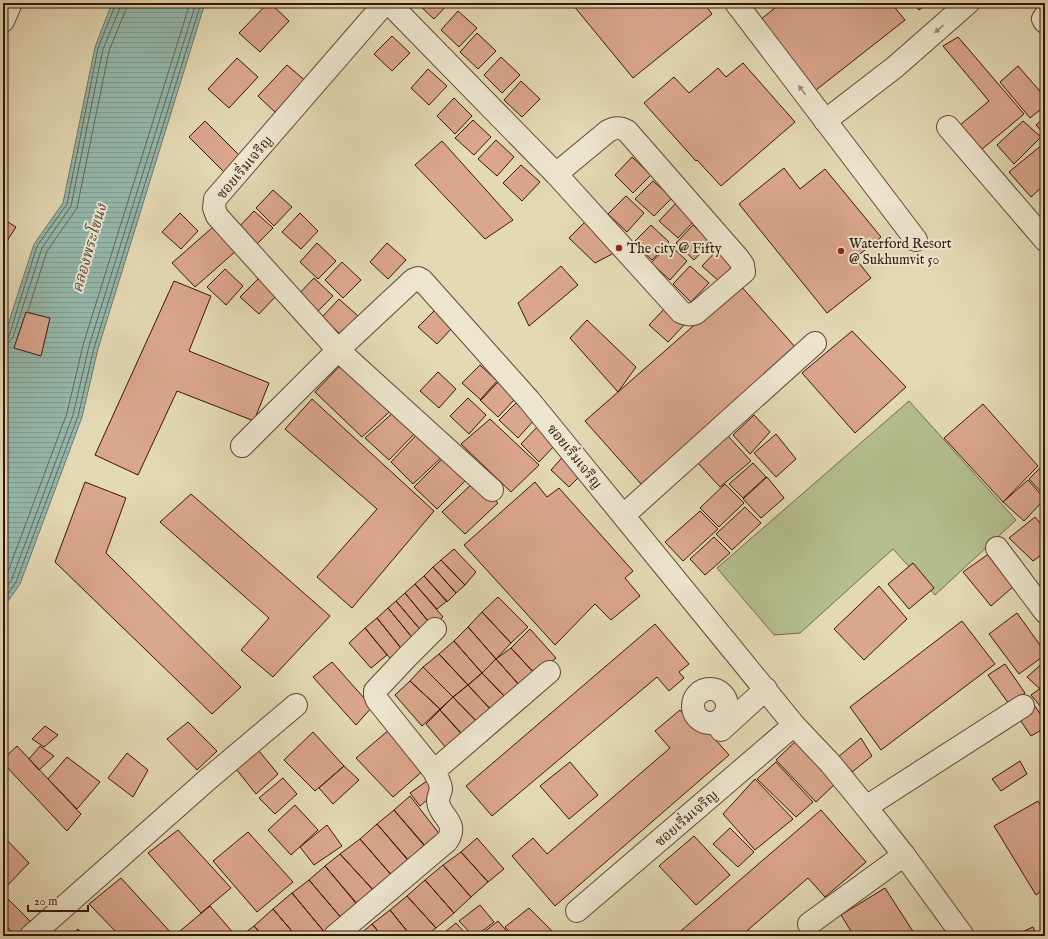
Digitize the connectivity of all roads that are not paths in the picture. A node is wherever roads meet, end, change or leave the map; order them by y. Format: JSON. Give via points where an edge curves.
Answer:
{"nodes":[{"id":1,"x":11,"y":3,"type":"edge"},
{"id":2,"x":385,"y":3,"type":"edge"},
{"id":3,"x":389,"y":3,"type":"edge"},
{"id":4,"x":736,"y":3,"type":"edge"},
{"id":5,"x":968,"y":3,"type":"edge"},
{"id":6,"x":1045,"y":16,"type":"edge"},
{"id":7,"x":3,"y":21,"type":"edge"},
{"id":8,"x":1045,"y":22,"type":"edge"},
{"id":9,"x":825,"y":121,"type":"junction"},
{"id":10,"x":948,"y":127,"type":"dead end"},
{"id":11,"x":556,"y":174,"type":"junction"},
{"id":12,"x":916,"y":240,"type":"dead end"},
{"id":13,"x":1045,"y":240,"type":"edge"},
{"id":14,"x":815,"y":343,"type":"dead end"},
{"id":15,"x":338,"y":350,"type":"junction"},
{"id":16,"x":242,"y":446,"type":"dead end"},
{"id":17,"x":492,"y":490,"type":"dead end"},
{"id":18,"x":624,"y":515,"type":"junction"},
{"id":19,"x":997,"y":548,"type":"dead end"},
{"id":20,"x":1045,"y":612,"type":"edge"},
{"id":21,"x":435,"y":629,"type":"dead end"},
{"id":22,"x":549,"y":672,"type":"dead end"},
{"id":23,"x":766,"y":689,"type":"junction"},
{"id":24,"x":296,"y":705,"type":"dead end"},
{"id":25,"x":1023,"y":706,"type":"dead end"},
{"id":26,"x":794,"y":725,"type":"junction"},
{"id":27,"x":717,"y":729,"type":"dead end"},
{"id":28,"x":434,"y":771,"type":"junction"},
{"id":29,"x":866,"y":807,"type":"junction"},
{"id":30,"x":904,"y":855,"type":"junction"},
{"id":31,"x":577,"y":911,"type":"dead end"},
{"id":32,"x":809,"y":924,"type":"dead end"},
{"id":33,"x":31,"y":936,"type":"edge"},
{"id":34,"x":335,"y":936,"type":"edge"},
{"id":35,"x":963,"y":936,"type":"edge"}],
"edges":[{"from":1,"to":7,"type":"street"},
{"from":2,"to":15,"type":"street","name":"ซอยเริ่มเจริญ","via":[[215,199],[214,208],[217,216]]},
{"from":3,"to":11,"type":"street"},
{"from":9,"to":4,"type":"street","one_way":true},
{"from":5,"to":9,"type":"street","one_way":true,"via":[[895,67]]},
{"from":6,"to":8,"type":"street"},
{"from":9,"to":12,"type":"street"},
{"from":10,"to":13,"type":"street"},
{"from":11,"to":11,"type":"street","via":[[681,312],[687,315],[696,313],[744,272],[743,265],[627,131],[621,128],[608,131]]},
{"from":14,"to":18,"type":"street"},
{"from":15,"to":16,"type":"street"},
{"from":15,"to":17,"type":"street","name":"ซอยเริ่มเจริญ"},
{"from":15,"to":18,"type":"street","name":"ซอยเริ่มเจริญ","via":[[413,280],[422,280],[529,400]]},
{"from":18,"to":23,"type":"street","name":"ซอยเริ่มเจริญ"},
{"from":19,"to":20,"type":"street"},
{"from":21,"to":28,"type":"street","via":[[375,691],[377,700]]},
{"from":22,"to":28,"type":"street"},
{"from":23,"to":26,"type":"street","name":"ซอยเริ่มเจริญ"},
{"from":23,"to":27,"type":"street"},
{"from":24,"to":33,"type":"street"},
{"from":25,"to":29,"type":"street"},
{"from":26,"to":29,"type":"street","name":"ซอยเริ่มเจริญ"},
{"from":26,"to":31,"type":"street","name":"ซอยเริ่มเจริญ"},
{"from":28,"to":34,"type":"street","via":[[441,788],[438,802],[450,823],[447,841]]},
{"from":29,"to":30,"type":"street","name":"ซอยเริ่มเจริญ"},
{"from":30,"to":32,"type":"street"},
{"from":30,"to":35,"type":"street","name":"ซอยเริ่มเจริญ"}]}
